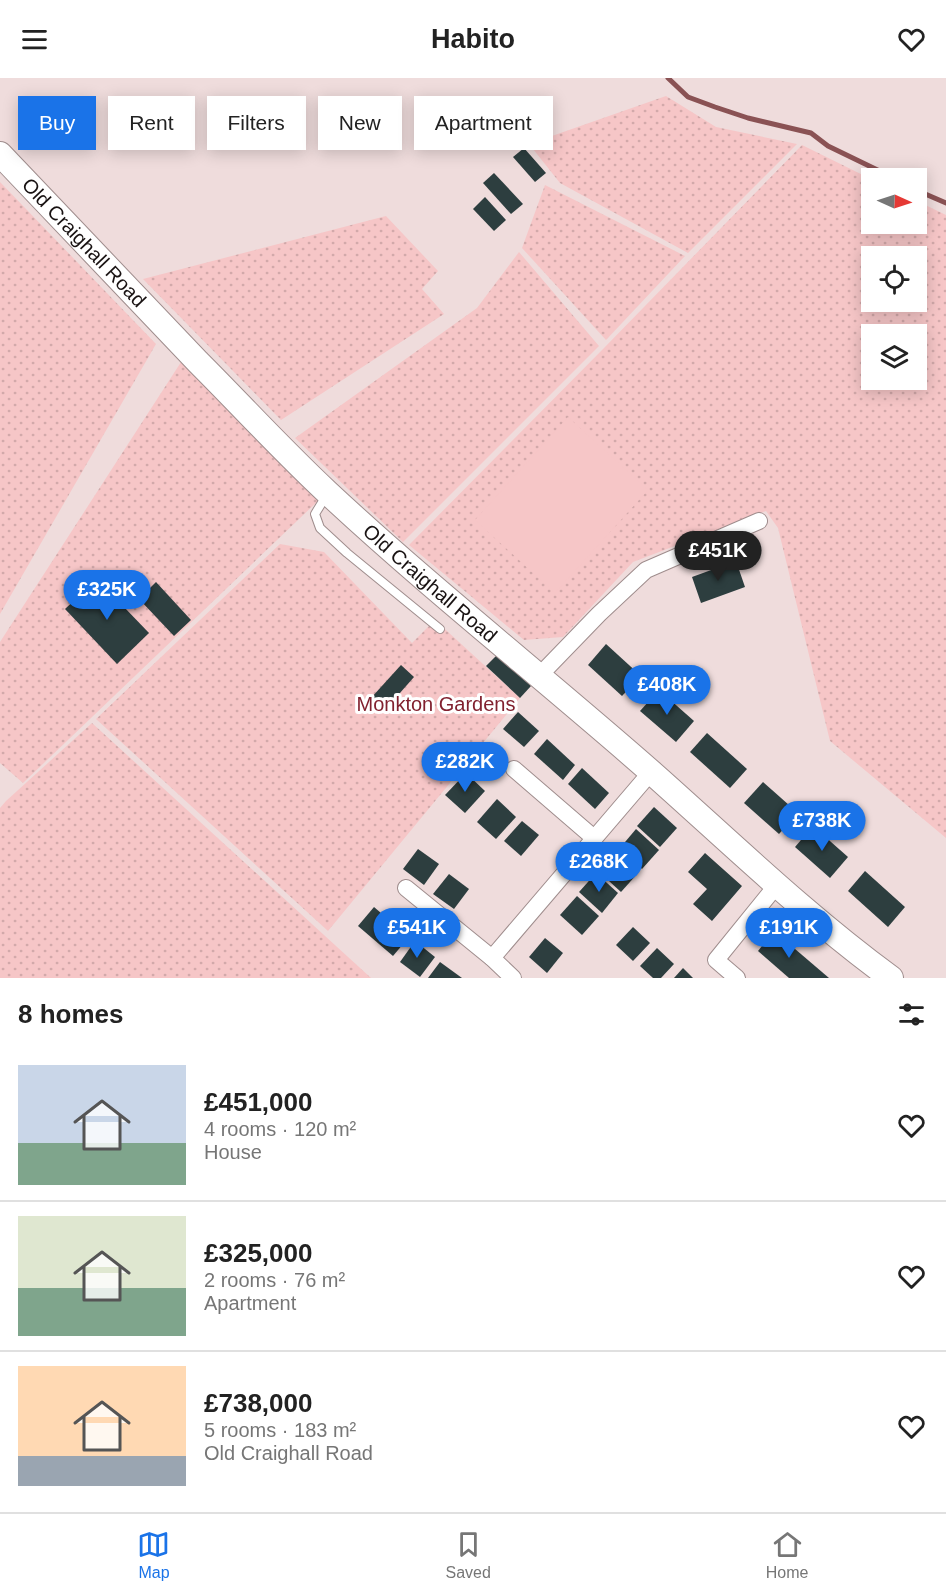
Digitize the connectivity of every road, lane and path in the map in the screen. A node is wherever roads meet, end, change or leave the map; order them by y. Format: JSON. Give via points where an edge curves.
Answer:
{"nodes":[{"id":1,"x":0,"y":154,"type":"edge"},
{"id":2,"x":328,"y":493,"type":"junction"},
{"id":3,"x":759,"y":521,"type":"dead end"},
{"id":4,"x":440,"y":629,"type":"dead end"},
{"id":5,"x":539,"y":676,"type":"junction"},
{"id":6,"x":514,"y":770,"type":"dead end"},
{"id":7,"x":651,"y":772,"type":"junction"},
{"id":8,"x":594,"y":838,"type":"junction"},
{"id":9,"x":776,"y":886,"type":"junction"},
{"id":10,"x":406,"y":888,"type":"dead end"},
{"id":11,"x":492,"y":958,"type":"junction"},
{"id":12,"x":513,"y":978,"type":"edge"},
{"id":13,"x":737,"y":978,"type":"edge"},
{"id":14,"x":891,"y":978,"type":"edge"}],
"edges":[{"from":1,"to":2,"type":"main road","name":"Old Craighall Road"},
{"from":2,"to":4,"type":"lane","via":[[315,514],[320,528]]},
{"from":2,"to":5,"type":"main road","name":"Old Craighall Road"},
{"from":3,"to":5,"type":"street","via":[[646,570]]},
{"from":5,"to":7,"type":"main road","name":"Old Craighall Road"},
{"from":6,"to":8,"type":"street"},
{"from":7,"to":8,"type":"street"},
{"from":7,"to":9,"type":"main road","name":"Old Craighall Road"},
{"from":8,"to":11,"type":"street"},
{"from":9,"to":13,"type":"street","via":[[716,960]]},
{"from":9,"to":14,"type":"main road","name":"Old Craighall Road"},
{"from":10,"to":11,"type":"street"},
{"from":11,"to":12,"type":"street"}]}
